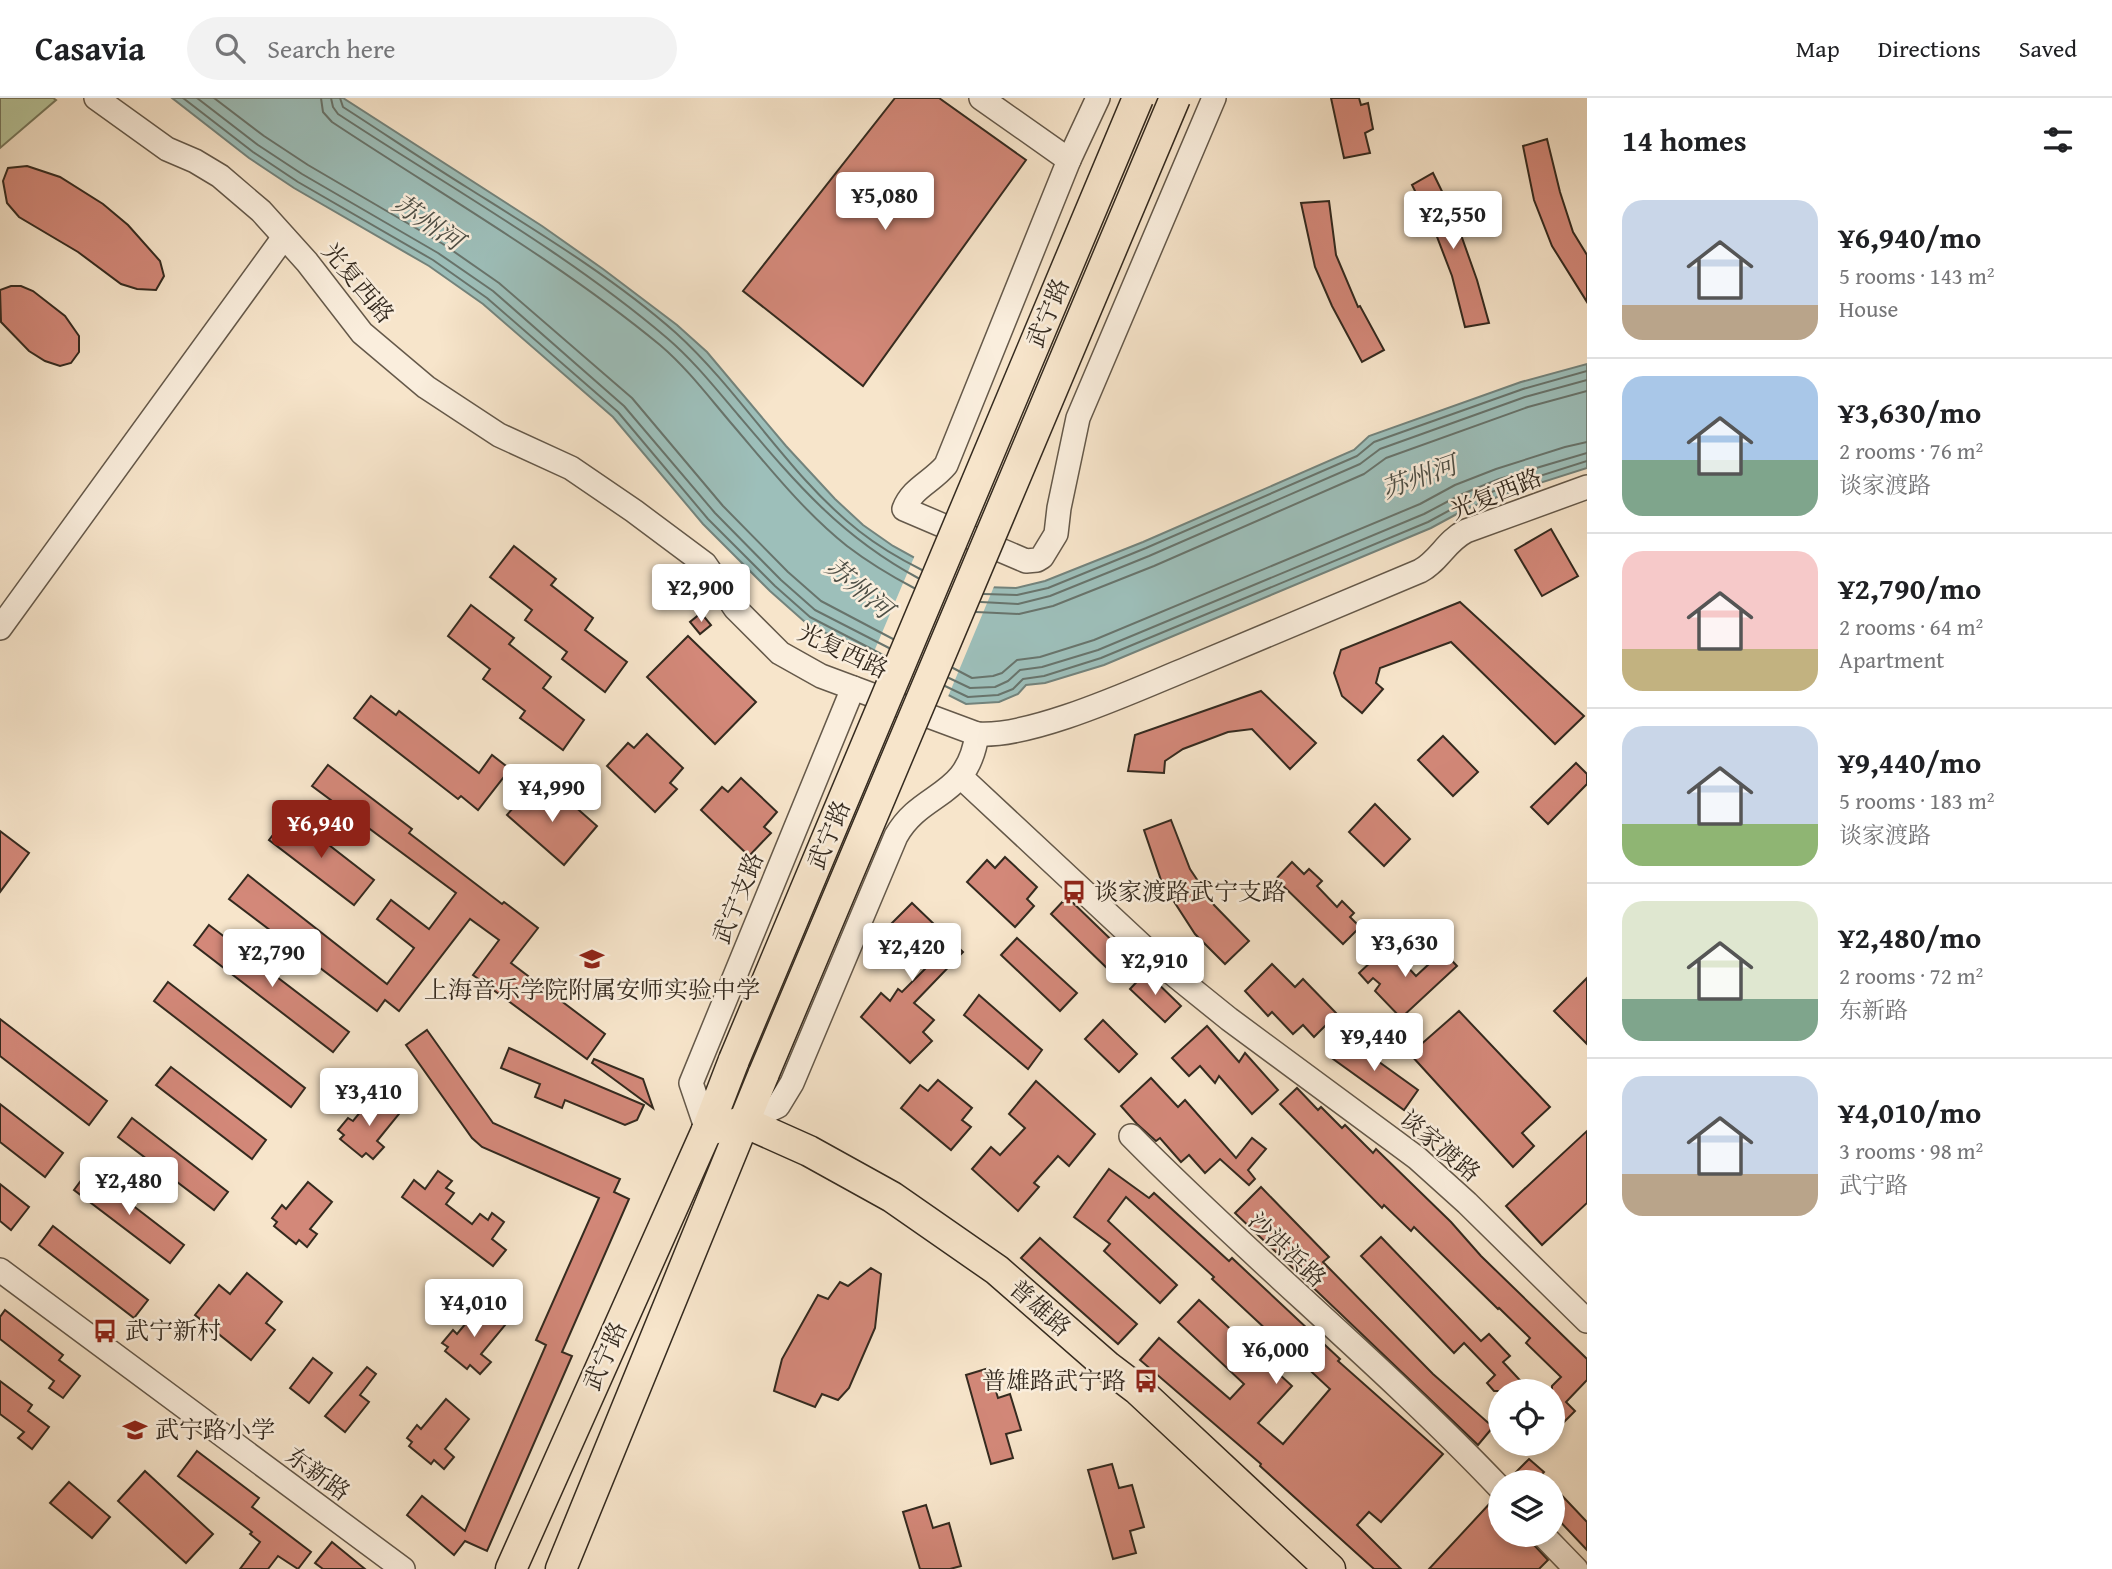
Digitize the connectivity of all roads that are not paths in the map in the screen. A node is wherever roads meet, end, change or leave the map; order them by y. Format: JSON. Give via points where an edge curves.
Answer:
{"nodes":[{"id":1,"x":96,"y":98,"type":"edge"},
{"id":2,"x":981,"y":98,"type":"edge"},
{"id":3,"x":1098,"y":98,"type":"edge"},
{"id":4,"x":1138,"y":98,"type":"edge"},
{"id":5,"x":1175,"y":98,"type":"edge"},
{"id":6,"x":1214,"y":98,"type":"edge"},
{"id":7,"x":1069,"y":160,"type":"junction"},
{"id":8,"x":284,"y":237,"type":"junction"},
{"id":9,"x":1587,"y":487,"type":"edge"},
{"id":10,"x":0,"y":628,"type":"edge"},
{"id":11,"x":853,"y":688,"type":"junction"},
{"id":12,"x":977,"y":734,"type":"junction"},
{"id":13,"x":961,"y":777,"type":"junction"},
{"id":14,"x":744,"y":1122,"type":"junction"},
{"id":15,"x":707,"y":1130,"type":"junction"},
{"id":16,"x":1130,"y":1136,"type":"dead end"},
{"id":17,"x":0,"y":1270,"type":"edge"},
{"id":18,"x":1587,"y":1321,"type":"edge"},
{"id":19,"x":1488,"y":1476,"type":"edge"},
{"id":20,"x":1555,"y":1547,"type":"edge"},
{"id":21,"x":403,"y":1569,"type":"edge"},
{"id":22,"x":510,"y":1569,"type":"edge"},
{"id":23,"x":561,"y":1569,"type":"edge"},
{"id":24,"x":1330,"y":1569,"type":"edge"},
{"id":25,"x":1576,"y":1569,"type":"edge"}],
"edges":[{"from":1,"to":8,"type":"street","name":"光复西路","via":[[167,149],[220,176]]},
{"from":2,"to":7,"type":"street"},
{"from":3,"to":7,"type":"street"},
{"from":4,"to":15,"type":"main road","name":"武宁路","bridge":true},
{"from":5,"to":14,"type":"main road","name":"武宁路","bridge":true},
{"from":6,"to":7,"type":"street","via":[[1078,418],[1056,534],[1042,557],[1026,561],[904,509],[911,494],[946,464]]},
{"from":8,"to":10,"type":"street"},
{"from":8,"to":11,"type":"street","name":"光复西路","via":[[362,333],[426,387],[499,435],[571,468],[634,511],[705,564],[735,608],[780,653]]},
{"from":9,"to":12,"type":"street","name":"光复西路","via":[[1466,531],[1420,571],[1142,687],[1026,728]]},
{"from":11,"to":12,"type":"street","name":"光复西路"},
{"from":11,"to":15,"type":"street","name":"武宁支路","via":[[691,1083]]},
{"from":12,"to":13,"type":"street","via":[[970,764]]},
{"from":13,"to":14,"type":"street","via":[[900,829],[792,1083],[778,1106]]},
{"from":13,"to":18,"type":"street","name":"谈家渡路","via":[[1202,999],[1417,1158]]},
{"from":14,"to":15,"type":"main road"},
{"from":14,"to":23,"type":"main road","name":"武宁路"},
{"from":14,"to":24,"type":"main road","name":"普雄路","via":[[809,1151],[892,1197],[997,1270],[1137,1389]]},
{"from":15,"to":22,"type":"main road","name":"武宁路"},
{"from":16,"to":19,"type":"street","name":"沙洪浜路"},
{"from":17,"to":21,"type":"street","name":"东新路"},
{"from":20,"to":25,"type":"street"}]}
